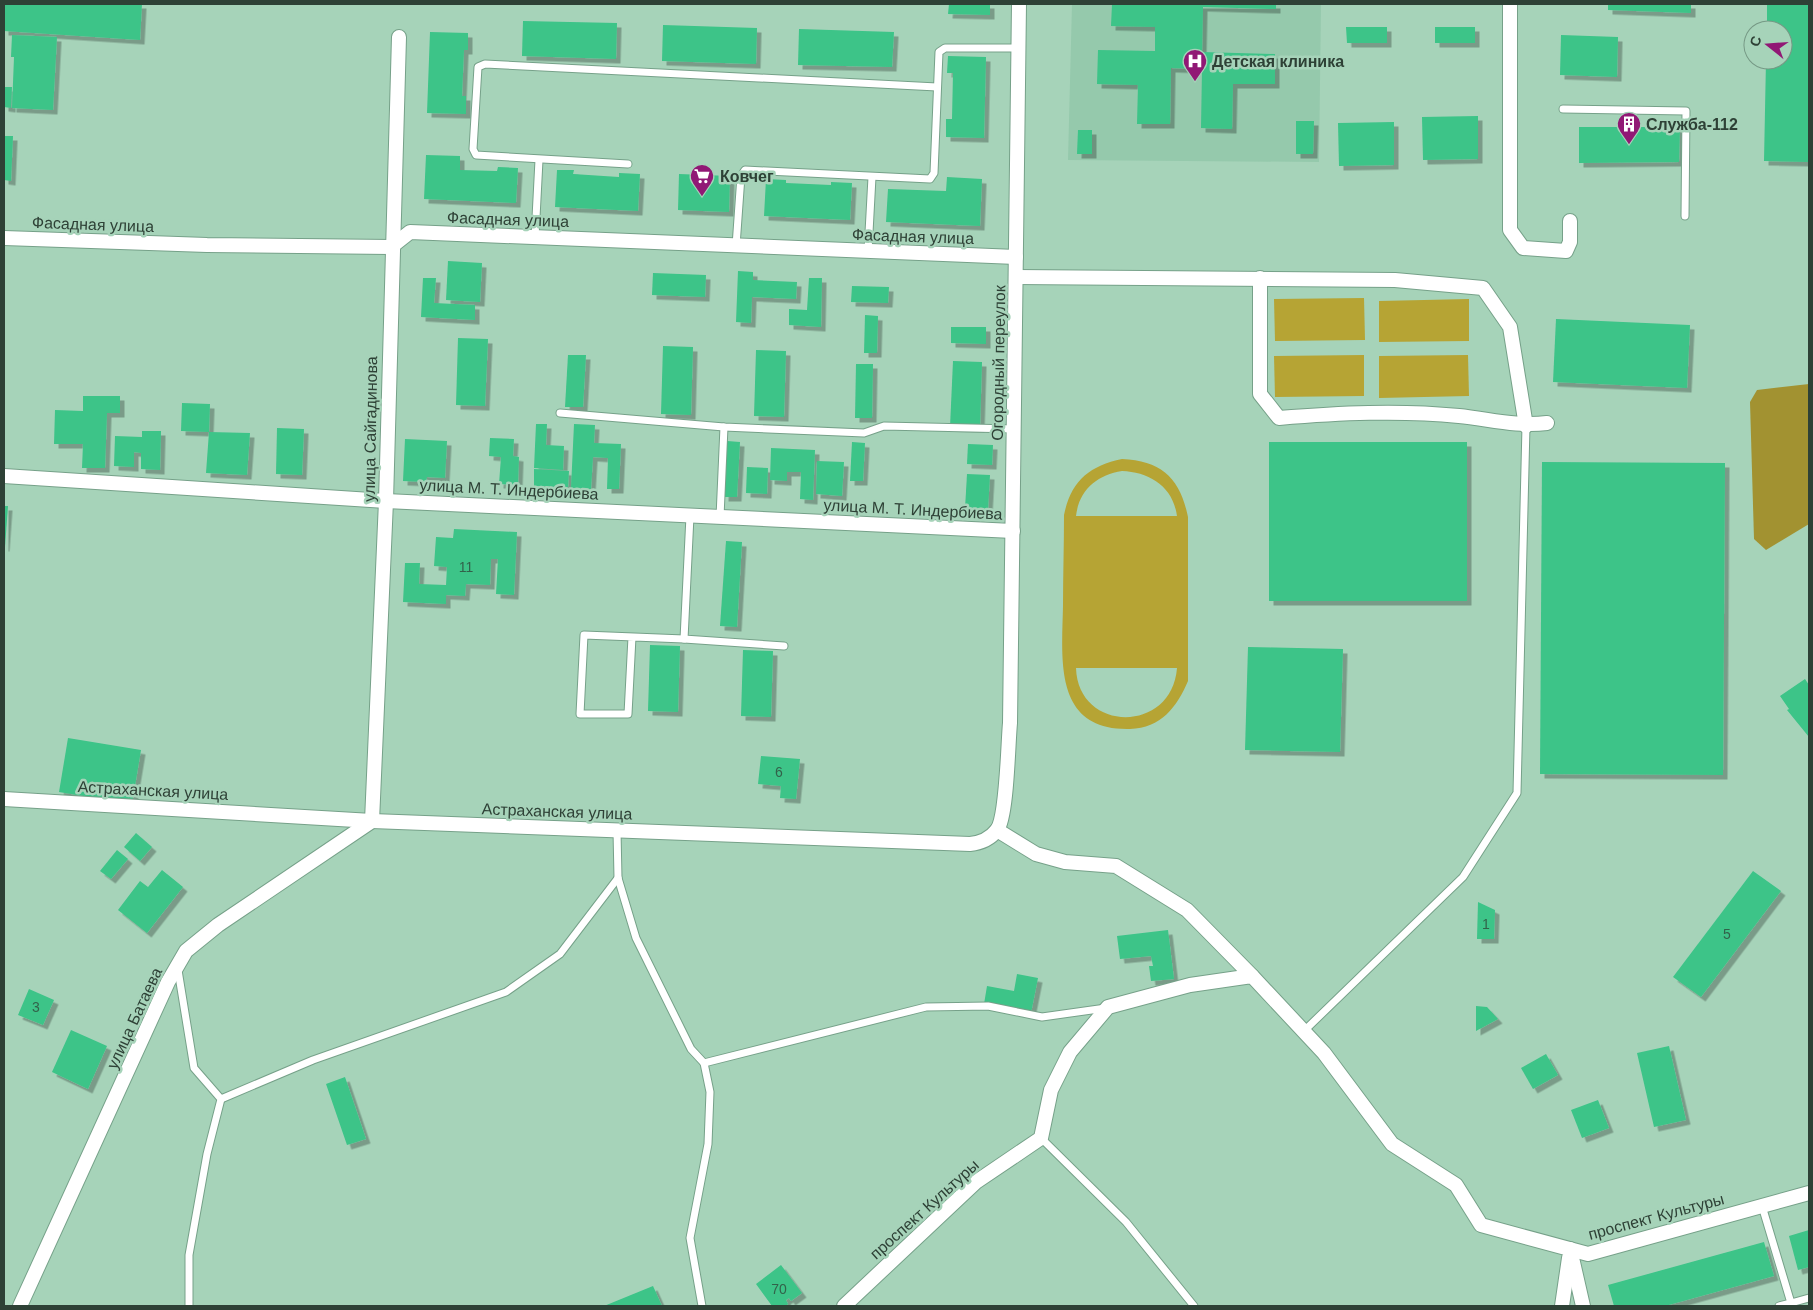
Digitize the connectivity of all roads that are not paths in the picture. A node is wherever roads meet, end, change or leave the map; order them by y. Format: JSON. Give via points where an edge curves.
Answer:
{"nodes":[{"id":1,"x":1020,"y":4,"type":"edge"},
{"id":2,"x":1510,"y":4,"type":"edge"},
{"id":3,"x":399,"y":37,"type":"dead end"},
{"id":4,"x":1019,"y":48,"type":"junction"},
{"id":5,"x":937,"y":87,"type":"junction"},
{"id":6,"x":1563,"y":109,"type":"dead end"},
{"id":7,"x":539,"y":160,"type":"junction"},
{"id":8,"x":628,"y":164,"type":"dead end"},
{"id":9,"x":872,"y":177,"type":"junction"},
{"id":10,"x":1685,"y":216,"type":"dead end"},
{"id":11,"x":1570,"y":221,"type":"dead end"},
{"id":12,"x":535,"y":237,"type":"junction"},
{"id":13,"x":4,"y":238,"type":"edge"},
{"id":14,"x":391,"y":246,"type":"junction"},
{"id":15,"x":736,"y":246,"type":"junction"},
{"id":16,"x":868,"y":251,"type":"junction"},
{"id":17,"x":1016,"y":258,"type":"junction"},
{"id":18,"x":1016,"y":277,"type":"junction"},
{"id":19,"x":1260,"y":278,"type":"junction"},
{"id":20,"x":560,"y":413,"type":"dead end"},
{"id":21,"x":1547,"y":424,"type":"dead end"},
{"id":22,"x":1526,"y":426,"type":"junction"},
{"id":23,"x":724,"y":427,"type":"junction"},
{"id":24,"x":1014,"y":429,"type":"junction"},
{"id":25,"x":4,"y":476,"type":"edge"},
{"id":26,"x":386,"y":501,"type":"junction"},
{"id":27,"x":690,"y":516,"type":"junction"},
{"id":28,"x":720,"y":517,"type":"junction"},
{"id":29,"x":1013,"y":531,"type":"junction"},
{"id":30,"x":632,"y":637,"type":"junction"},
{"id":31,"x":684,"y":639,"type":"junction"},
{"id":32,"x":784,"y":646,"type":"dead end"},
{"id":33,"x":4,"y":799,"type":"edge"},
{"id":34,"x":372,"y":821,"type":"junction"},
{"id":35,"x":997,"y":830,"type":"junction"},
{"id":36,"x":617,"y":831,"type":"junction"},
{"id":37,"x":618,"y":878,"type":"junction"},
{"id":38,"x":177,"y":967,"type":"junction"},
{"id":39,"x":1252,"y":976,"type":"junction"},
{"id":40,"x":1108,"y":1007,"type":"junction"},
{"id":41,"x":1304,"y":1031,"type":"junction"},
{"id":42,"x":704,"y":1063,"type":"junction"},
{"id":43,"x":221,"y":1099,"type":"junction"},
{"id":44,"x":1041,"y":1138,"type":"junction"},
{"id":45,"x":1809,"y":1193,"type":"edge"},
{"id":46,"x":1762,"y":1206,"type":"junction"},
{"id":47,"x":1570,"y":1249,"type":"junction"},
{"id":48,"x":1809,"y":1298,"type":"edge"},
{"id":49,"x":1791,"y":1303,"type":"junction"},
{"id":50,"x":20,"y":1306,"type":"edge"},
{"id":51,"x":189,"y":1306,"type":"edge"},
{"id":52,"x":702,"y":1306,"type":"edge"},
{"id":53,"x":844,"y":1306,"type":"edge"},
{"id":54,"x":1194,"y":1306,"type":"edge"},
{"id":55,"x":1562,"y":1306,"type":"edge"},
{"id":56,"x":1583,"y":1306,"type":"edge"},
{"id":57,"x":1780,"y":1306,"type":"edge"}],
"edges":[{"from":1,"to":4,"type":"street","name":"Огородный переулок"},
{"from":2,"to":11,"type":"street","via":[[1510,230],[1523,248],[1566,251],[1570,242]]},
{"from":3,"to":14,"type":"street","name":"улица Сайгадинова"},
{"from":4,"to":5,"type":"lane","via":[[942,49],[938,55]]},
{"from":4,"to":17,"type":"street","name":"Огородный переулок"},
{"from":5,"to":7,"type":"lane","via":[[482,65],[477,71],[474,152],[480,156]]},
{"from":5,"to":9,"type":"lane","via":[[933,177],[926,180]]},
{"from":6,"to":10,"type":"lane","via":[[1686,111]]},
{"from":7,"to":8,"type":"lane"},
{"from":7,"to":12,"type":"lane"},
{"from":9,"to":15,"type":"lane","via":[[744,170]]},
{"from":9,"to":16,"type":"lane"},
{"from":12,"to":14,"type":"street","name":"Фасадная улица","via":[[410,232]]},
{"from":12,"to":15,"type":"street","name":"Фасадная улица"},
{"from":13,"to":14,"type":"street","name":"Фасадная улица","via":[[208,245]]},
{"from":14,"to":26,"type":"street","name":"улица Сайгадинова"},
{"from":15,"to":16,"type":"street","name":"Фасадная улица"},
{"from":16,"to":17,"type":"street","name":"Фасадная улица"},
{"from":17,"to":18,"type":"street","name":"Огородный переулок"},
{"from":18,"to":19,"type":"street"},
{"from":18,"to":24,"type":"street","name":"Огородный переулок"},
{"from":19,"to":22,"type":"street","via":[[1395,280],[1483,288],[1510,327]]},
{"from":19,"to":22,"type":"street","via":[[1260,394],[1279,418],[1351,412],[1459,416]]},
{"from":20,"to":23,"type":"lane"},
{"from":21,"to":22,"type":"street"},
{"from":22,"to":41,"type":"lane","via":[[1518,793],[1463,877]]},
{"from":23,"to":24,"type":"lane","via":[[864,433],[884,426]]},
{"from":23,"to":28,"type":"lane"},
{"from":24,"to":29,"type":"street","name":"Огородный переулок"},
{"from":25,"to":26,"type":"street","name":"улица М. Т. Индербиева"},
{"from":26,"to":27,"type":"street","name":"улица М. Т. Индербиева"},
{"from":26,"to":34,"type":"street","name":"улица Сайгадинова"},
{"from":27,"to":28,"type":"street","name":"улица М. Т. Индербиева"},
{"from":27,"to":31,"type":"lane"},
{"from":28,"to":29,"type":"street","name":"улица М. Т. Индербиева"},
{"from":29,"to":35,"type":"street","name":"Огородный переулок","via":[[1010,723],[1002,822]]},
{"from":30,"to":30,"type":"lane","via":[[584,635],[580,714],[628,714]]},
{"from":30,"to":31,"type":"lane"},
{"from":31,"to":32,"type":"lane"},
{"from":33,"to":34,"type":"street","name":"Астраханская улица"},
{"from":34,"to":36,"type":"street","name":"Астраханская улица"},
{"from":34,"to":38,"type":"street","name":"улица Батаева","via":[[218,925],[186,950]]},
{"from":35,"to":36,"type":"street","name":"Астраханская улица","via":[[980,842],[970,844]]},
{"from":35,"to":39,"type":"street","name":"проспект Культуры","via":[[1036,854],[1058,860],[1116,866],[1186,910]]},
{"from":36,"to":37,"type":"lane"},
{"from":37,"to":42,"type":"lane","via":[[636,938],[691,1048]]},
{"from":37,"to":43,"type":"lane","via":[[560,954],[506,992],[313,1060]]},
{"from":38,"to":43,"type":"lane","via":[[194,1068]]},
{"from":38,"to":50,"type":"street","name":"улица Батаева"},
{"from":39,"to":40,"type":"street","via":[[1190,985]]},
{"from":39,"to":41,"type":"street","name":"проспект Культуры"},
{"from":40,"to":42,"type":"lane","via":[[1042,1018],[988,1006],[926,1007]]},
{"from":40,"to":44,"type":"street","via":[[1070,1052],[1051,1090]]},
{"from":41,"to":47,"type":"street","name":"проспект Культуры","via":[[1392,1144],[1456,1185],[1481,1225]]},
{"from":42,"to":52,"type":"lane","via":[[710,1092],[708,1144],[690,1238]]},
{"from":43,"to":51,"type":"lane","via":[[207,1154],[189,1255]]},
{"from":44,"to":53,"type":"street","name":"проспект Культуры","via":[[976,1182]]},
{"from":44,"to":54,"type":"lane","via":[[1126,1222]]},
{"from":45,"to":46,"type":"street","name":"проспект Культуры"},
{"from":46,"to":47,"type":"street","name":"проспект Культуры","via":[[1588,1254]]},
{"from":46,"to":49,"type":"lane"},
{"from":47,"to":55,"type":"street"},
{"from":47,"to":56,"type":"street"},
{"from":48,"to":49,"type":"lane"},
{"from":49,"to":57,"type":"lane"}]}
